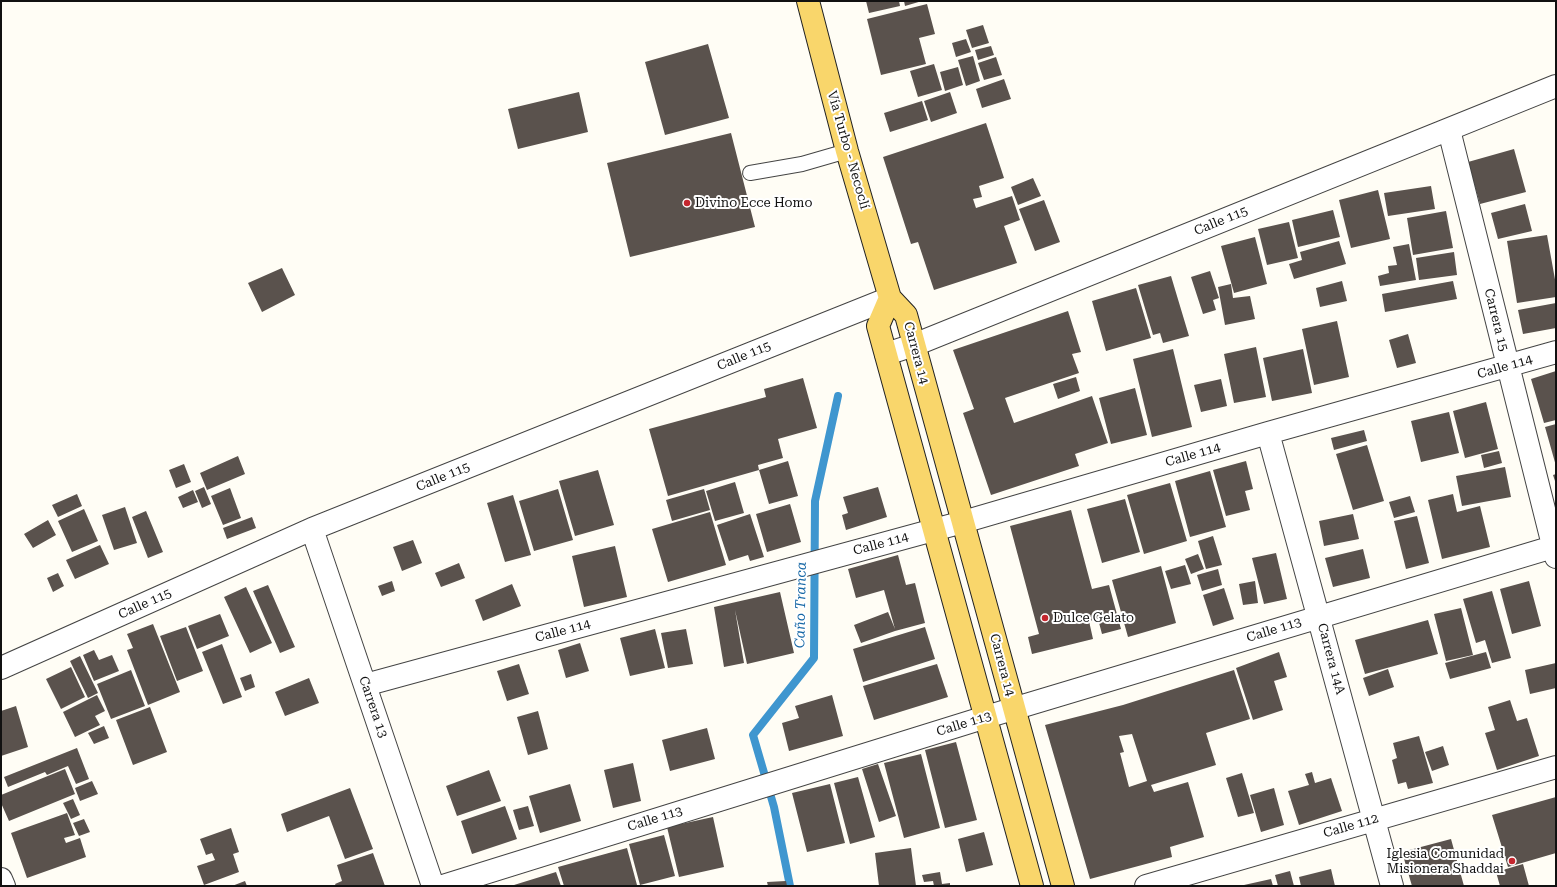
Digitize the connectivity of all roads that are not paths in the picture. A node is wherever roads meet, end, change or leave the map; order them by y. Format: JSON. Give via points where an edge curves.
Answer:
{"nodes":[{"id":1,"x":808,"y":1,"type":"edge"},
{"id":2,"x":1556,"y":86,"type":"edge"},
{"id":3,"x":1449,"y":130,"type":"junction"},
{"id":4,"x":847,"y":151,"type":"junction"},
{"id":5,"x":750,"y":173,"type":"dead end"},
{"id":6,"x":890,"y":298,"type":"junction"},
{"id":7,"x":914,"y":344,"type":"junction"},
{"id":8,"x":1556,"y":352,"type":"edge"},
{"id":9,"x":886,"y":354,"type":"junction"},
{"id":10,"x":1508,"y":366,"type":"junction"},
{"id":11,"x":1268,"y":433,"type":"junction"},
{"id":12,"x":963,"y":522,"type":"junction"},
{"id":13,"x":312,"y":529,"type":"junction"},
{"id":14,"x":934,"y":530,"type":"junction"},
{"id":15,"x":1555,"y":549,"type":"edge"},
{"id":16,"x":1319,"y":617,"type":"junction"},
{"id":17,"x":1,"y":668,"type":"edge"},
{"id":18,"x":365,"y":685,"type":"junction"},
{"id":19,"x":1014,"y":709,"type":"junction"},
{"id":20,"x":986,"y":717,"type":"junction"},
{"id":21,"x":1556,"y":767,"type":"edge"},
{"id":22,"x":1374,"y":820,"type":"junction"},
{"id":23,"x":1,"y":879,"type":"edge"},
{"id":24,"x":4,"y":886,"type":"edge"},
{"id":25,"x":433,"y":886,"type":"edge"},
{"id":26,"x":443,"y":886,"type":"edge"},
{"id":27,"x":1032,"y":886,"type":"edge"},
{"id":28,"x":1063,"y":886,"type":"edge"},
{"id":29,"x":1146,"y":886,"type":"edge"},
{"id":30,"x":1392,"y":886,"type":"edge"}],
"edges":[{"from":1,"to":4,"type":"main road","name":"Vía Turbo - Necoclí"},
{"from":2,"to":3,"type":"street","name":"Calle 115"},
{"from":3,"to":7,"type":"street","name":"Calle 115"},
{"from":3,"to":10,"type":"street","name":"Carrera 15"},
{"from":4,"to":5,"type":"lane","via":[[802,164]]},
{"from":4,"to":6,"type":"main road","name":"Vía Turbo - Necoclí"},
{"from":6,"to":7,"type":"main road","name":"Carrera 14","via":[[906,315]]},
{"from":6,"to":9,"type":"main road","name":"Carrera 14","via":[[878,326]]},
{"from":6,"to":13,"type":"street","name":"Calle 115"},
{"from":7,"to":9,"type":"street","name":"Calle 115"},
{"from":7,"to":12,"type":"main road","name":"Carrera 14"},
{"from":8,"to":10,"type":"street","name":"Calle 114"},
{"from":9,"to":14,"type":"main road","name":"Carrera 14"},
{"from":10,"to":11,"type":"street","name":"Calle 114"},
{"from":10,"to":15,"type":"street","name":"Carrera 15"},
{"from":11,"to":12,"type":"street","name":"Calle 114"},
{"from":11,"to":16,"type":"street","name":"Carrera 14A"},
{"from":12,"to":14,"type":"street","name":"Calle 114"},
{"from":12,"to":19,"type":"main road","name":"Carrera 14"},
{"from":13,"to":17,"type":"street","name":"Calle 115"},
{"from":13,"to":18,"type":"street","name":"Carrera 13"},
{"from":14,"to":18,"type":"street","name":"Calle 114"},
{"from":14,"to":20,"type":"main road","name":"Carrera 14"},
{"from":15,"to":16,"type":"street","name":"Calle 113"},
{"from":16,"to":19,"type":"street","name":"Calle 113"},
{"from":16,"to":22,"type":"street","name":"Carrera 14A"},
{"from":18,"to":25,"type":"street","name":"Carrera 13"},
{"from":19,"to":20,"type":"street","name":"Calle 113"},
{"from":19,"to":28,"type":"main road","name":"Carrera 14"},
{"from":20,"to":26,"type":"street","name":"Calle 113"},
{"from":20,"to":27,"type":"main road","name":"Carrera 14"},
{"from":21,"to":22,"type":"street","name":"Calle 112"},
{"from":22,"to":29,"type":"street","name":"Calle 112"},
{"from":22,"to":30,"type":"street","name":"Carrera 14A"},
{"from":23,"to":24,"type":"street"}]}
